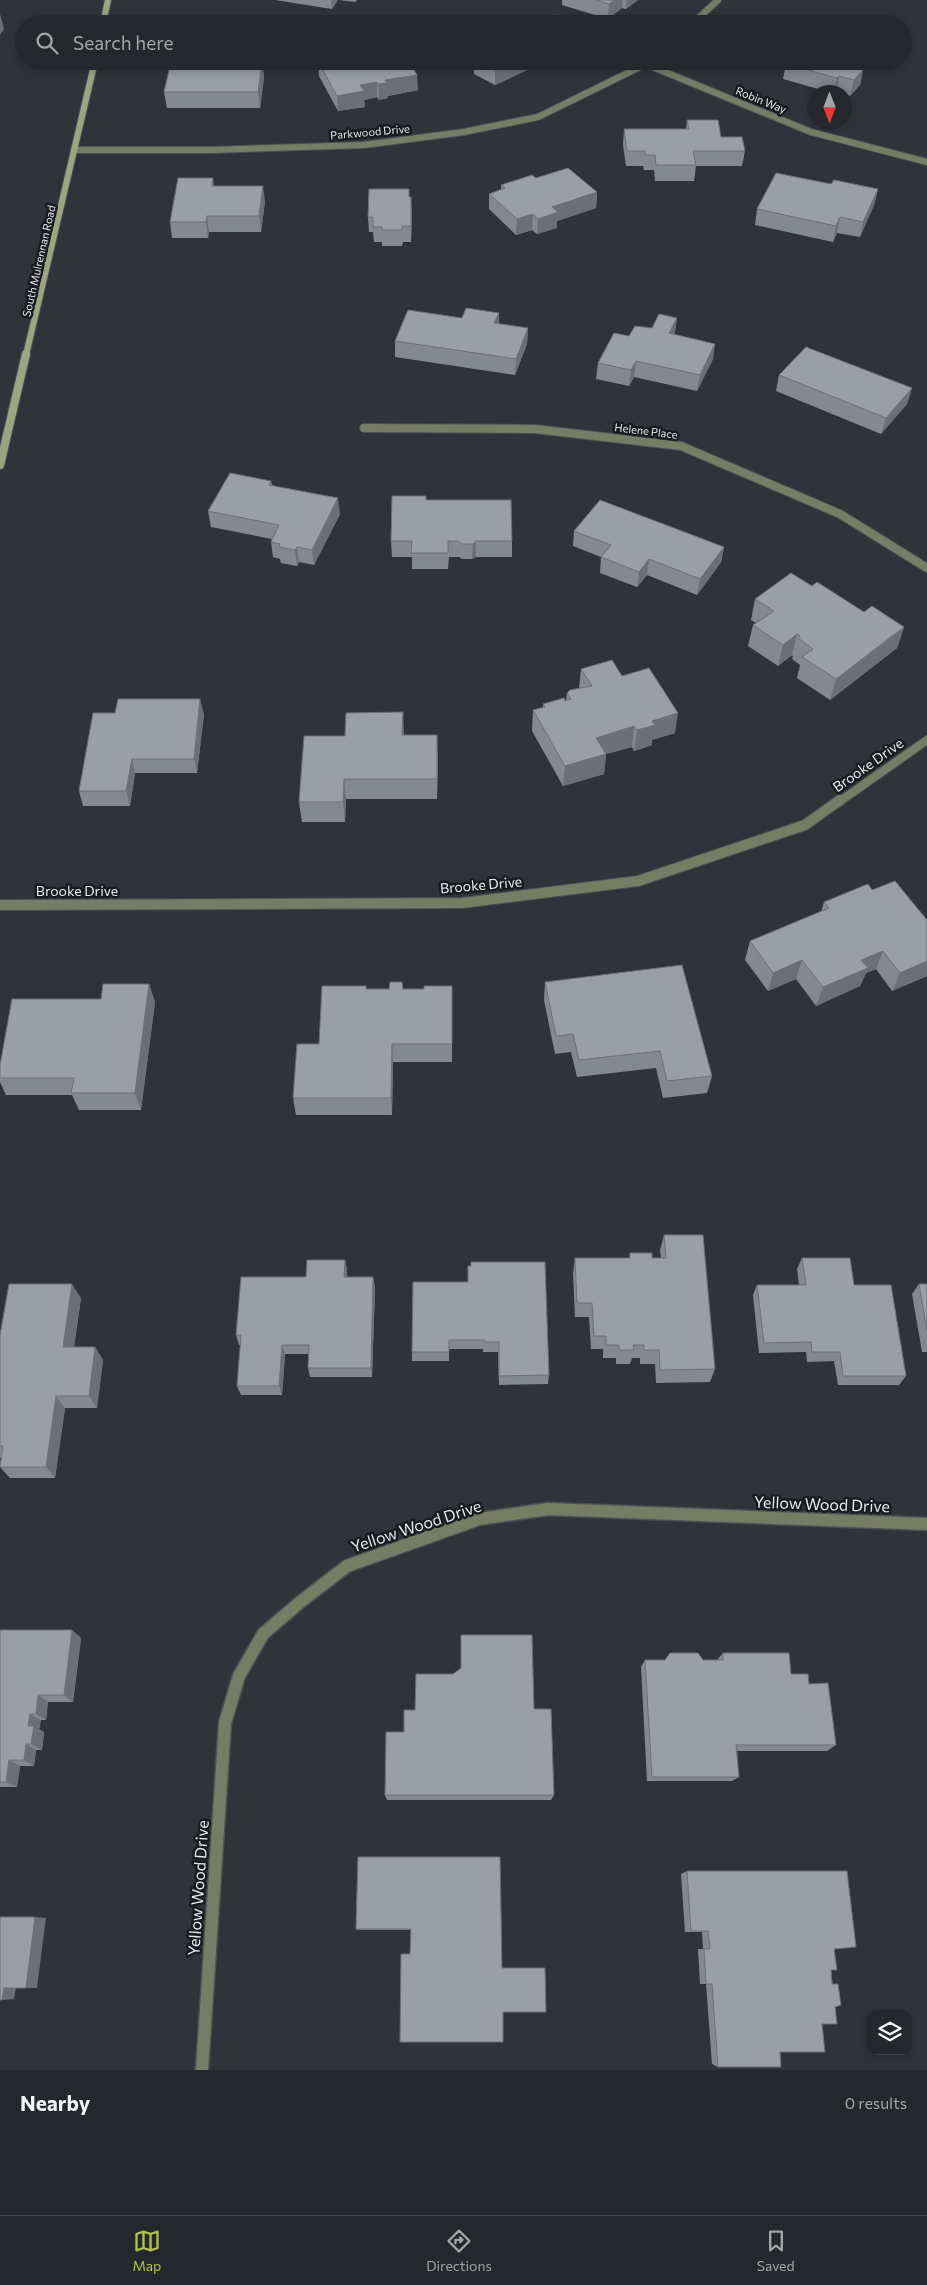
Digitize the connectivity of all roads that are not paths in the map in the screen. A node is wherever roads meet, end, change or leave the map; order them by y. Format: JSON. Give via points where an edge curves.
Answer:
{"nodes":[{"id":1,"x":108,"y":0,"type":"edge"},
{"id":2,"x":718,"y":0,"type":"edge"},
{"id":3,"x":105,"y":15,"type":"edge"},
{"id":4,"x":702,"y":15,"type":"edge"},
{"id":5,"x":93,"y":70,"type":"edge"},
{"id":6,"x":635,"y":70,"type":"edge"},
{"id":7,"x":666,"y":70,"type":"edge"},
{"id":8,"x":76,"y":150,"type":"junction"},
{"id":9,"x":927,"y":162,"type":"edge"},
{"id":10,"x":364,"y":428,"type":"dead end"},
{"id":11,"x":0,"y":465,"type":"edge"},
{"id":12,"x":927,"y":568,"type":"edge"},
{"id":13,"x":927,"y":740,"type":"edge"},
{"id":14,"x":0,"y":905,"type":"edge"},
{"id":15,"x":927,"y":1527,"type":"edge"},
{"id":16,"x":202,"y":2070,"type":"edge"}],
"edges":[{"from":1,"to":3,"type":"street"},
{"from":2,"to":4,"type":"street"},
{"from":5,"to":8,"type":"street","name":"South Mulrennan Road"},
{"from":6,"to":8,"type":"street","name":"Parkwood Drive","via":[[538,117],[464,132],[364,145]]},
{"from":7,"to":9,"type":"street","name":"Robin Way","via":[[812,132]]},
{"from":8,"to":11,"type":"street","name":"South Mulrennan Road"},
{"from":10,"to":12,"type":"street","name":"Helene Place","via":[[535,429],[681,446],[840,514]]},
{"from":13,"to":14,"type":"street","name":"Brooke Drive","via":[[805,826],[638,881],[462,903]]},
{"from":15,"to":16,"type":"street","name":"Yellow Wood Drive","via":[[548,1509],[479,1519],[346,1566],[263,1634],[239,1676],[225,1723]]}]}
